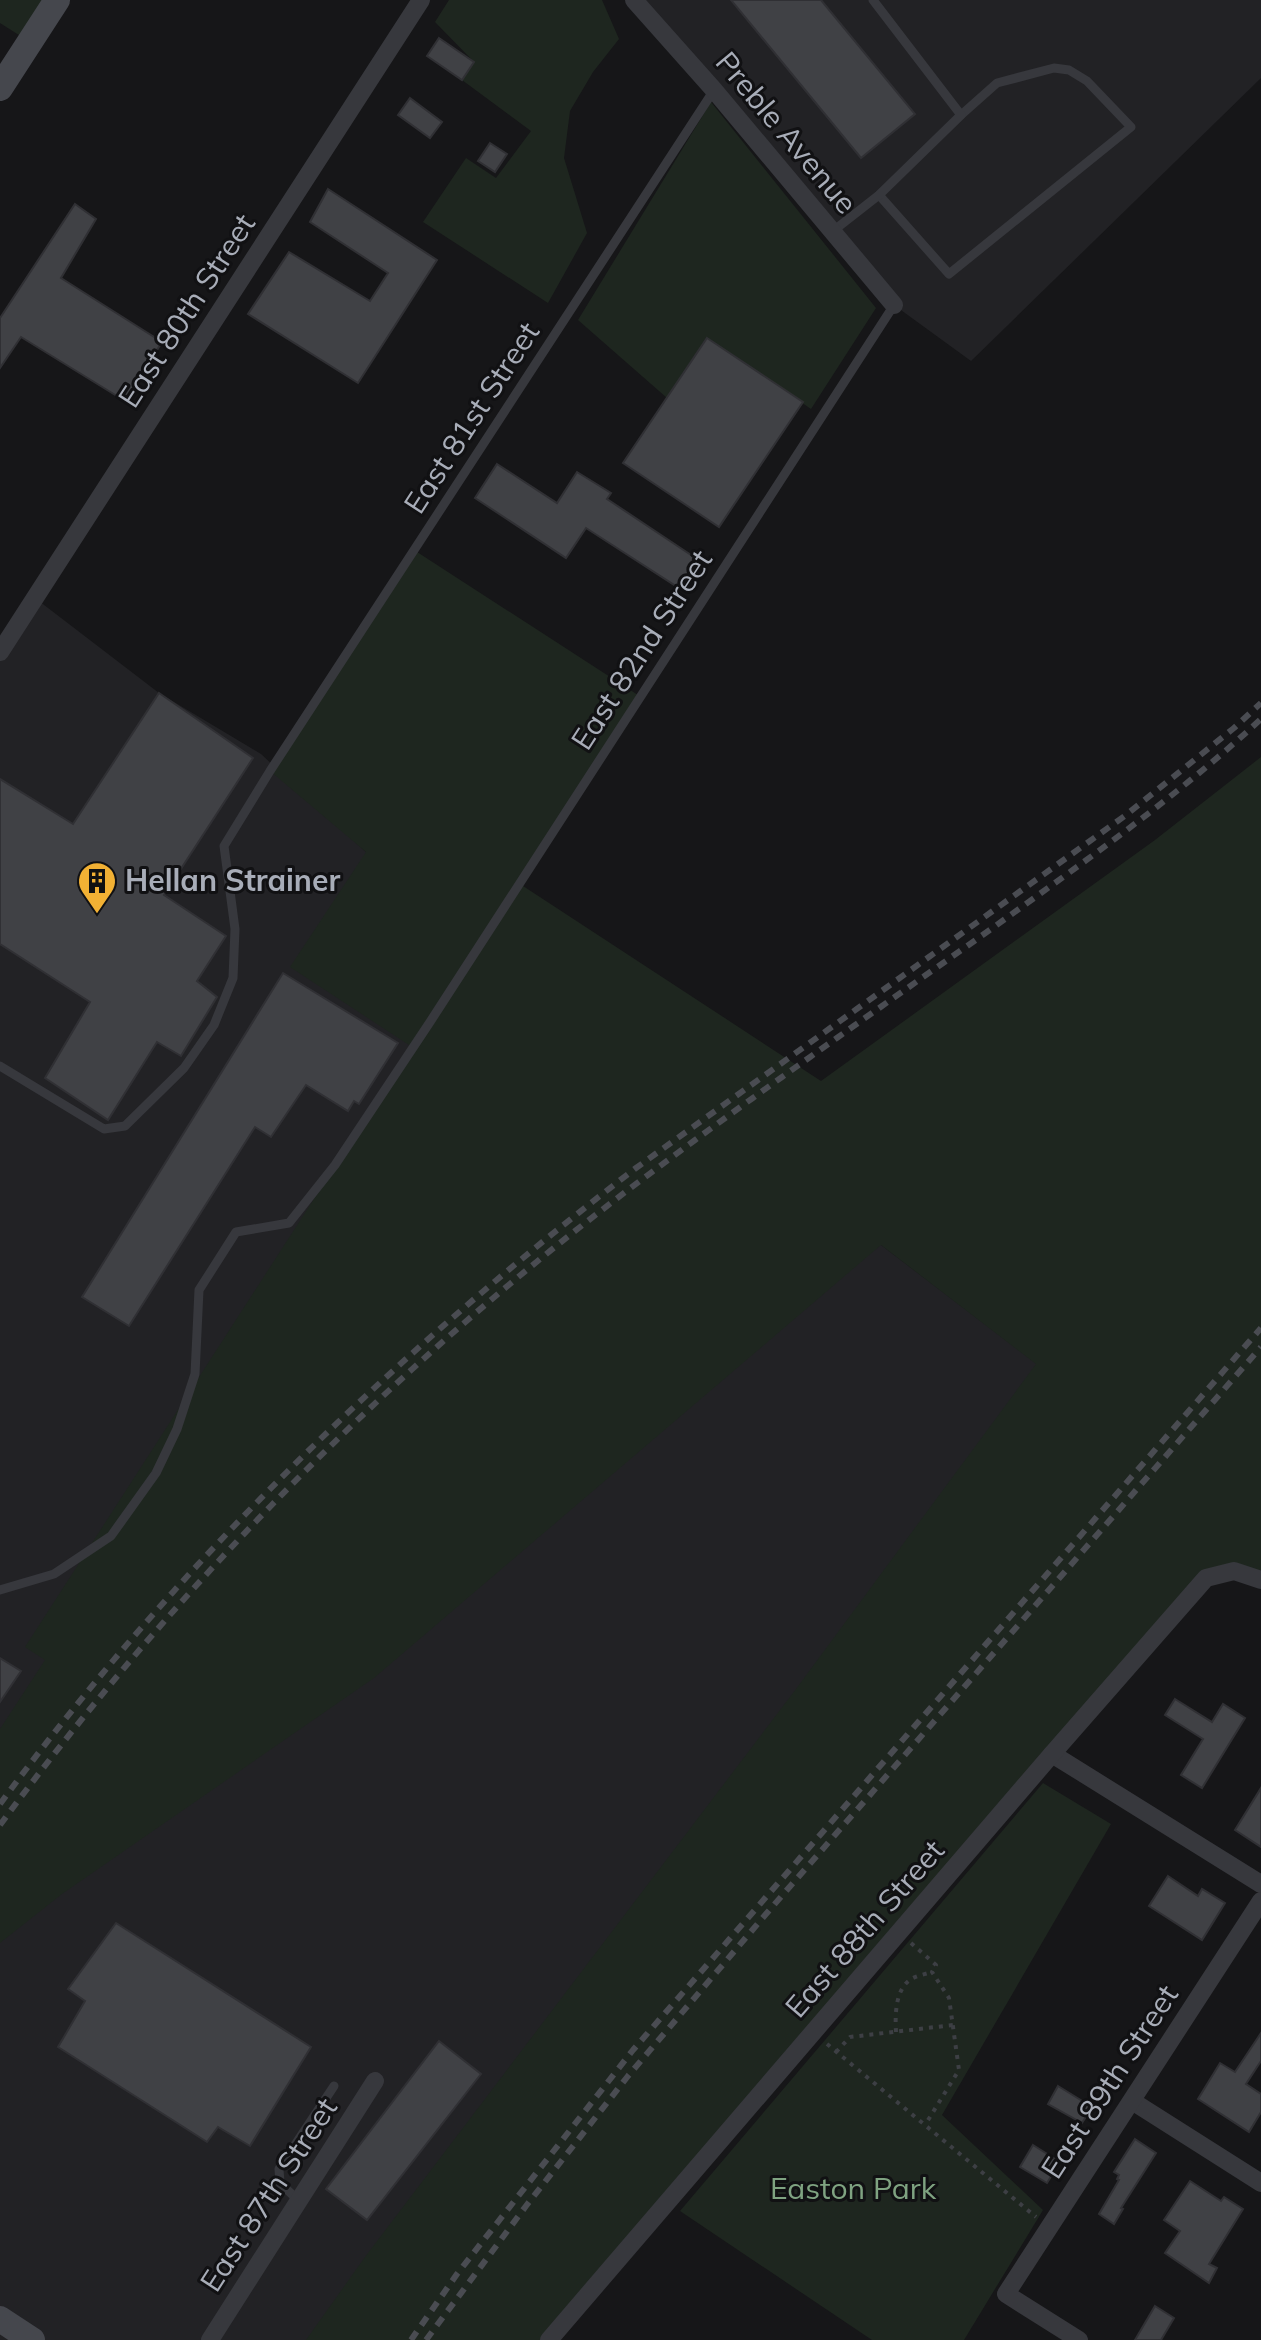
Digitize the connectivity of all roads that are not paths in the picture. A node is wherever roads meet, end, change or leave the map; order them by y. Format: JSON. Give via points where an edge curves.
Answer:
{"nodes":[{"id":1,"x":57,"y":0,"type":"edge"},
{"id":2,"x":421,"y":0,"type":"edge"},
{"id":3,"x":634,"y":0,"type":"edge"},
{"id":4,"x":873,"y":0,"type":"edge"},
{"id":5,"x":0,"y":88,"type":"edge"},
{"id":6,"x":714,"y":90,"type":"junction"},
{"id":7,"x":961,"y":115,"type":"junction"},
{"id":8,"x":879,"y":195,"type":"junction"},
{"id":9,"x":833,"y":231,"type":"junction"},
{"id":10,"x":894,"y":305,"type":"joint"},
{"id":11,"x":0,"y":652,"type":"edge"},
{"id":12,"x":0,"y":1066,"type":"edge"},
{"id":13,"x":1261,"y":1580,"type":"edge"},
{"id":14,"x":0,"y":1590,"type":"edge"},
{"id":15,"x":1052,"y":1754,"type":"junction"},
{"id":16,"x":1261,"y":1884,"type":"edge"},
{"id":17,"x":1261,"y":1901,"type":"edge"},
{"id":18,"x":375,"y":2081,"type":"dead end"},
{"id":19,"x":334,"y":2086,"type":"dead end"},
{"id":20,"x":1132,"y":2101,"type":"junction"},
{"id":21,"x":1261,"y":2183,"type":"edge"},
{"id":22,"x":299,"y":2201,"type":"junction"},
{"id":23,"x":0,"y":2319,"type":"edge"},
{"id":24,"x":32,"y":2340,"type":"edge"},
{"id":25,"x":210,"y":2340,"type":"edge"},
{"id":26,"x":549,"y":2340,"type":"edge"},
{"id":27,"x":1079,"y":2340,"type":"edge"}],
"edges":[{"from":1,"to":5,"type":"main road"},
{"from":2,"to":11,"type":"street","name":"East 80th Street"},
{"from":3,"to":6,"type":"street","name":"Preble Avenue"},
{"from":4,"to":7,"type":"lane"},
{"from":6,"to":9,"type":"street","name":"Preble Avenue"},
{"from":6,"to":12,"type":"lane","name":"East 81st Street","via":[[224,846],[235,929],[233,978],[214,1025],[184,1068],[125,1126],[104,1129]]},
{"from":7,"to":8,"type":"lane"},
{"from":7,"to":8,"type":"lane","via":[[997,83],[1054,68],[1087,81],[1131,127],[949,274]]},
{"from":8,"to":9,"type":"lane"},
{"from":9,"to":10,"type":"street","name":"Preble Avenue"},
{"from":10,"to":14,"type":"lane","name":"East 82nd Street","via":[[335,1165],[289,1223],[236,1232],[199,1290],[195,1374],[156,1473],[111,1536],[54,1574]]},
{"from":13,"to":15,"type":"street","name":"East 88th Street","via":[[1234,1571],[1206,1578]]},
{"from":15,"to":16,"type":"street"},
{"from":15,"to":26,"type":"street","name":"East 88th Street"},
{"from":17,"to":20,"type":"street","name":"East 89th Street"},
{"from":18,"to":22,"type":"street","name":"East 87th Street"},
{"from":19,"to":22,"type":"lane","via":[[279,2169],[280,2183]]},
{"from":20,"to":21,"type":"street"},
{"from":20,"to":27,"type":"street","name":"East 89th Street","via":[[1006,2294]]},
{"from":22,"to":25,"type":"street","name":"East 87th Street"},
{"from":23,"to":24,"type":"main road"}]}
